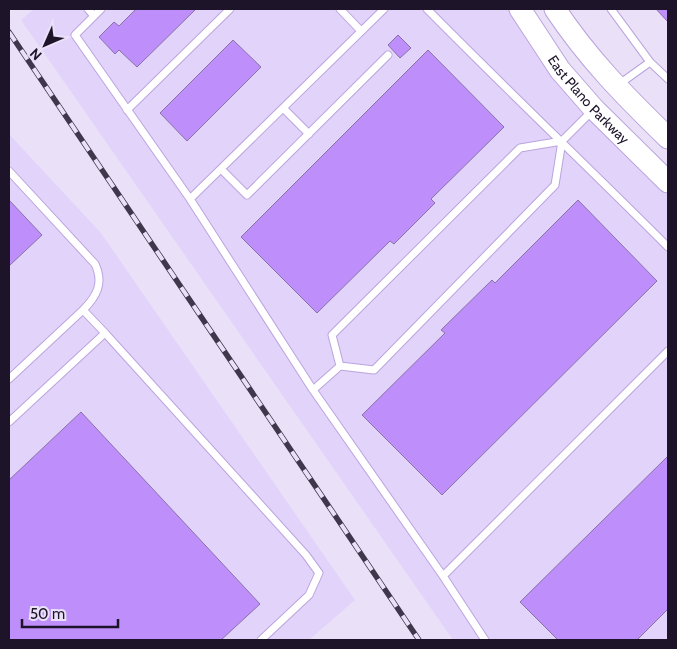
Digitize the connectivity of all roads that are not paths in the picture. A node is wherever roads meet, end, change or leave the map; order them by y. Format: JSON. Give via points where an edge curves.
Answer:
{"nodes":[{"id":1,"x":88,"y":9,"type":"edge"},
{"id":2,"x":101,"y":9,"type":"edge"},
{"id":3,"x":230,"y":9,"type":"edge"},
{"id":4,"x":340,"y":9,"type":"edge"},
{"id":5,"x":384,"y":9,"type":"edge"},
{"id":6,"x":427,"y":9,"type":"edge"},
{"id":7,"x":520,"y":9,"type":"edge"},
{"id":8,"x":555,"y":9,"type":"edge"},
{"id":9,"x":610,"y":9,"type":"edge"},
{"id":10,"x":94,"y":16,"type":"junction"},
{"id":11,"x":361,"y":31,"type":"junction"},
{"id":12,"x":388,"y":55,"type":"dead end"},
{"id":13,"x":650,"y":62,"type":"junction"},
{"id":14,"x":668,"y":79,"type":"edge"},
{"id":15,"x":616,"y":87,"type":"junction"},
{"id":16,"x":283,"y":108,"type":"junction"},
{"id":17,"x":127,"y":110,"type":"junction"},
{"id":18,"x":594,"y":110,"type":"junction"},
{"id":19,"x":309,"y":134,"type":"junction"},
{"id":20,"x":668,"y":138,"type":"edge"},
{"id":21,"x":562,"y":141,"type":"junction"},
{"id":22,"x":221,"y":169,"type":"junction"},
{"id":23,"x":9,"y":171,"type":"edge"},
{"id":24,"x":668,"y":182,"type":"edge"},
{"id":25,"x":190,"y":200,"type":"junction"},
{"id":26,"x":668,"y":247,"type":"edge"},
{"id":27,"x":83,"y":310,"type":"junction"},
{"id":28,"x":105,"y":333,"type":"junction"},
{"id":29,"x":668,"y":351,"type":"edge"},
{"id":30,"x":340,"y":366,"type":"junction"},
{"id":31,"x":9,"y":379,"type":"edge"},
{"id":32,"x":313,"y":390,"type":"junction"},
{"id":33,"x":9,"y":422,"type":"edge"},
{"id":34,"x":443,"y":576,"type":"junction"},
{"id":35,"x":261,"y":640,"type":"edge"},
{"id":36,"x":485,"y":640,"type":"edge"}],
"edges":[{"from":1,"to":10,"type":"lane"},
{"from":2,"to":10,"type":"lane"},
{"from":3,"to":17,"type":"lane"},
{"from":4,"to":11,"type":"lane"},
{"from":5,"to":11,"type":"lane"},
{"from":6,"to":21,"type":"lane"},
{"from":7,"to":18,"type":"main road","name":"East Plano Parkway","via":[[560,70]]},
{"from":8,"to":15,"type":"main road","name":"East Plano Parkway","via":[[578,44]]},
{"from":9,"to":13,"type":"lane"},
{"from":10,"to":17,"type":"lane","via":[[75,35]]},
{"from":11,"to":16,"type":"lane"},
{"from":12,"to":19,"type":"lane"},
{"from":13,"to":14,"type":"lane"},
{"from":13,"to":15,"type":"lane"},
{"from":15,"to":18,"type":"main road"},
{"from":15,"to":20,"type":"main road","name":"East Plano Parkway"},
{"from":16,"to":19,"type":"lane"},
{"from":16,"to":22,"type":"lane"},
{"from":17,"to":25,"type":"lane"},
{"from":18,"to":21,"type":"lane"},
{"from":18,"to":24,"type":"main road","name":"East Plano Parkway"},
{"from":19,"to":22,"type":"lane","via":[[247,196]]},
{"from":21,"to":26,"type":"lane"},
{"from":21,"to":30,"type":"lane","via":[[555,185],[374,370]]},
{"from":21,"to":30,"type":"lane","via":[[520,148],[332,335]]},
{"from":22,"to":25,"type":"lane"},
{"from":23,"to":27,"type":"lane","via":[[95,264],[99,273],[98,291]]},
{"from":25,"to":32,"type":"lane"},
{"from":27,"to":28,"type":"lane"},
{"from":27,"to":31,"type":"lane"},
{"from":28,"to":33,"type":"lane"},
{"from":28,"to":35,"type":"lane","via":[[306,555],[318,573],[309,595]]},
{"from":29,"to":34,"type":"lane"},
{"from":30,"to":32,"type":"lane"},
{"from":32,"to":34,"type":"lane"},
{"from":34,"to":36,"type":"lane"}]}
